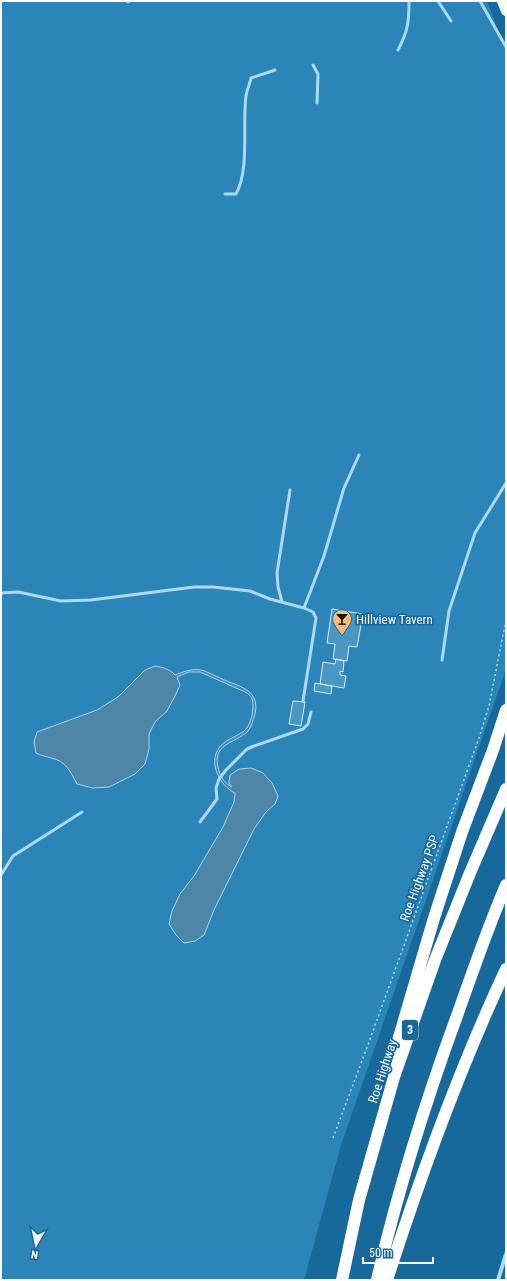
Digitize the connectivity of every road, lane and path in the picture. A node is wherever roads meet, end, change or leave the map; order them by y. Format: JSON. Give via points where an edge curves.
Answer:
{"nodes":[{"id":1,"x":409,"y":1,"type":"edge"},
{"id":2,"x":438,"y":1,"type":"edge"},
{"id":3,"x":480,"y":1,"type":"edge"},
{"id":4,"x":502,"y":1,"type":"edge"},
{"id":5,"x":506,"y":10,"type":"edge"},
{"id":6,"x":451,"y":21,"type":"dead end"},
{"id":7,"x":506,"y":47,"type":"edge"},
{"id":8,"x":398,"y":50,"type":"dead end"},
{"id":9,"x":313,"y":65,"type":"dead end"},
{"id":10,"x":275,"y":70,"type":"dead end"},
{"id":11,"x":317,"y":103,"type":"dead end"},
{"id":12,"x":225,"y":194,"type":"dead end"},
{"id":13,"x":359,"y":455,"type":"dead end"},
{"id":14,"x":506,"y":483,"type":"edge"},
{"id":15,"x":290,"y":490,"type":"dead end"},
{"id":16,"x":1,"y":593,"type":"edge"},
{"id":17,"x":282,"y":602,"type":"junction"},
{"id":18,"x":304,"y":608,"type":"junction"},
{"id":19,"x":506,"y":620,"type":"edge"},
{"id":20,"x":442,"y":660,"type":"dead end"},
{"id":21,"x":303,"y":700,"type":"dead end"},
{"id":22,"x":506,"y":710,"type":"edge"},
{"id":23,"x":311,"y":712,"type":"dead end"},
{"id":24,"x":506,"y":789,"type":"edge"},
{"id":25,"x":82,"y":812,"type":"dead end"},
{"id":26,"x":200,"y":822,"type":"dead end"},
{"id":27,"x":1,"y":875,"type":"edge"},
{"id":28,"x":506,"y":885,"type":"edge"},
{"id":29,"x":506,"y":969,"type":"edge"},
{"id":30,"x":333,"y":1138,"type":"dead end"},
{"id":31,"x":359,"y":1200,"type":"junction"},
{"id":32,"x":506,"y":1254,"type":"edge"},
{"id":33,"x":505,"y":1263,"type":"edge"},
{"id":34,"x":342,"y":1280,"type":"edge"},
{"id":35,"x":377,"y":1280,"type":"edge"},
{"id":36,"x":387,"y":1280,"type":"edge"},
{"id":37,"x":498,"y":1280,"type":"edge"}],
"edges":[{"from":1,"to":8,"type":"lane","via":[[409,22]]},
{"from":2,"to":6,"type":"lane"},
{"from":3,"to":7,"type":"lane"},
{"from":4,"to":5,"type":"main road"},
{"from":9,"to":11,"type":"lane","via":[[318,74]]},
{"from":10,"to":12,"type":"lane","via":[[251,78],[246,96],[241,186],[236,194]]},
{"from":13,"to":18,"type":"lane","via":[[344,488],[324,556]]},
{"from":14,"to":20,"type":"lane","via":[[475,533],[449,612]]},
{"from":15,"to":17,"type":"lane","via":[[277,573]]},
{"from":16,"to":17,"type":"lane","via":[[18,592],[61,601],[213,587],[250,591]]},
{"from":17,"to":18,"type":"lane"},
{"from":18,"to":21,"type":"lane","via":[[313,612],[316,618]]},
{"from":19,"to":30,"type":"path","name":"Roe Highway PSP","via":[[489,706],[479,738]]},
{"from":22,"to":31,"type":"highway","via":[[434,918],[394,1052]]},
{"from":23,"to":26,"type":"lane","via":[[308,724],[303,729],[254,746],[242,754],[219,779],[216,788],[217,799]]},
{"from":24,"to":31,"type":"highway","name":"Roe Highway","number":"3","via":[[427,982],[394,1077]]},
{"from":25,"to":27,"type":"lane","via":[[13,856]]},
{"from":28,"to":35,"type":"highway","via":[[490,922],[437,1070]]},
{"from":29,"to":36,"type":"highway","via":[[439,1128]]},
{"from":31,"to":34,"type":"highway","name":"Roe Highway","number":"3"},
{"from":32,"to":33,"type":"street"},
{"from":33,"to":37,"type":"street"}]}
